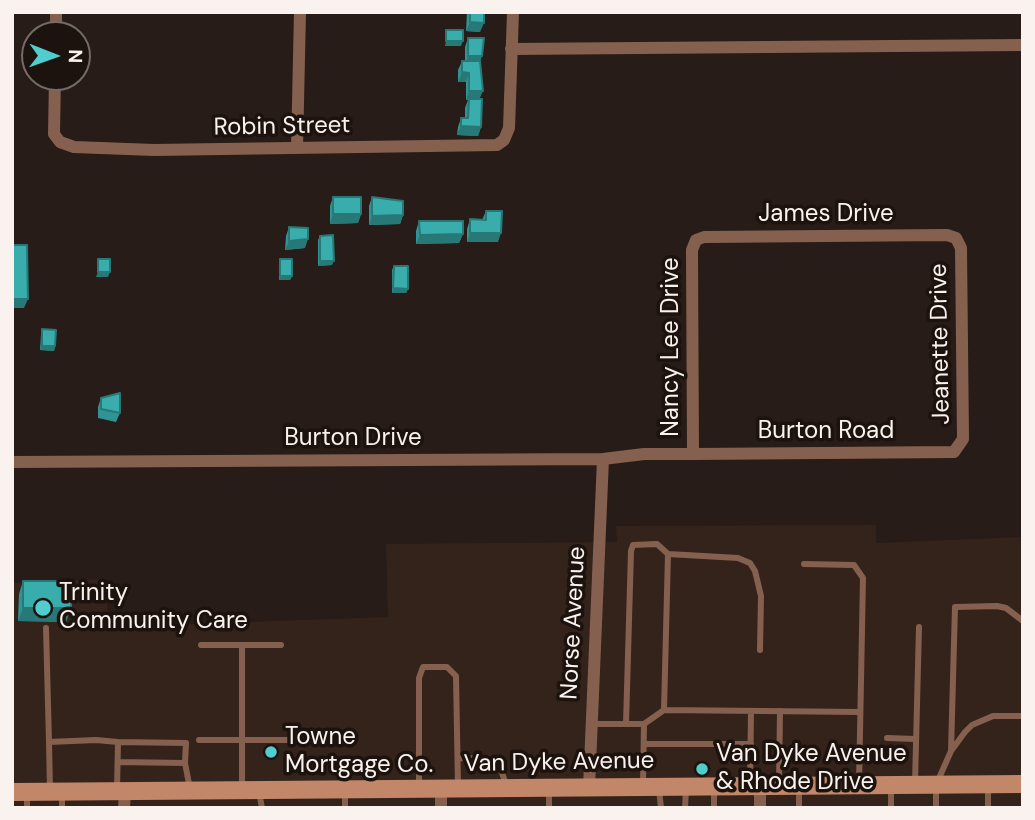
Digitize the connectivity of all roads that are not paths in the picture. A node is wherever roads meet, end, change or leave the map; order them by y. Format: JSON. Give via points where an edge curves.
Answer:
{"nodes":[{"id":1,"x":300,"y":12,"type":"edge"},
{"id":2,"x":513,"y":12,"type":"edge"},
{"id":3,"x":1023,"y":45,"type":"edge"},
{"id":4,"x":512,"y":50,"type":"junction"},
{"id":5,"x":54,"y":91,"type":"edge"},
{"id":6,"x":297,"y":148,"type":"junction"},
{"id":7,"x":956,"y":238,"type":"joint"},
{"id":8,"x":696,"y":240,"type":"joint"},
{"id":9,"x":958,"y":449,"type":"joint"},
{"id":10,"x":693,"y":454,"type":"junction"},
{"id":11,"x":603,"y":459,"type":"junction"},
{"id":12,"x":12,"y":462,"type":"edge"},
{"id":13,"x":668,"y":554,"type":"junction"},
{"id":14,"x":804,"y":564,"type":"dead end"},
{"id":15,"x":1023,"y":621,"type":"edge"},
{"id":16,"x":919,"y":627,"type":"dead end"},
{"id":17,"x":46,"y":628,"type":"dead end"},
{"id":18,"x":201,"y":645,"type":"dead end"},
{"id":19,"x":242,"y":645,"type":"junction"},
{"id":20,"x":281,"y":645,"type":"dead end"},
{"id":21,"x":760,"y":650,"type":"dead end"},
{"id":22,"x":664,"y":710,"type":"junction"},
{"id":23,"x":751,"y":711,"type":"junction"},
{"id":24,"x":780,"y":711,"type":"junction"},
{"id":25,"x":860,"y":712,"type":"junction"},
{"id":26,"x":1023,"y":716,"type":"edge"},
{"id":27,"x":590,"y":724,"type":"junction"},
{"id":28,"x":626,"y":724,"type":"junction"},
{"id":29,"x":644,"y":724,"type":"junction"},
{"id":30,"x":887,"y":738,"type":"dead end"},
{"id":31,"x":915,"y":739,"type":"junction"},
{"id":32,"x":199,"y":740,"type":"dead end"},
{"id":33,"x":288,"y":740,"type":"dead end"},
{"id":34,"x":243,"y":741,"type":"junction"},
{"id":35,"x":49,"y":742,"type":"junction"},
{"id":36,"x":118,"y":742,"type":"junction"},
{"id":37,"x":644,"y":744,"type":"junction"},
{"id":38,"x":751,"y":744,"type":"junction"},
{"id":39,"x":951,"y":751,"type":"junction"},
{"id":40,"x":458,"y":758,"type":"junction"},
{"id":41,"x":118,"y":762,"type":"junction"},
{"id":42,"x":185,"y":763,"type":"junction"},
{"id":43,"x":1023,"y":784,"type":"edge"},
{"id":44,"x":891,"y":785,"type":"junction"},
{"id":45,"x":915,"y":785,"type":"junction"},
{"id":46,"x":936,"y":785,"type":"junction"},
{"id":47,"x":988,"y":785,"type":"junction"},
{"id":48,"x":859,"y":786,"type":"junction"},
{"id":49,"x":651,"y":787,"type":"junction"},
{"id":50,"x":686,"y":787,"type":"junction"},
{"id":51,"x":714,"y":787,"type":"junction"},
{"id":52,"x":755,"y":787,"type":"junction"},
{"id":53,"x":779,"y":787,"type":"junction"},
{"id":54,"x":799,"y":787,"type":"junction"},
{"id":55,"x":549,"y":788,"type":"junction"},
{"id":56,"x":589,"y":788,"type":"junction"},
{"id":57,"x":450,"y":789,"type":"junction"},
{"id":58,"x":508,"y":789,"type":"junction"},
{"id":59,"x":419,"y":790,"type":"junction"},
{"id":60,"x":191,"y":791,"type":"junction"},
{"id":61,"x":254,"y":796,"type":"edge"},
{"id":62,"x":22,"y":797,"type":"edge"},
{"id":63,"x":58,"y":797,"type":"edge"},
{"id":64,"x":122,"y":797,"type":"edge"},
{"id":65,"x":345,"y":799,"type":"edge"},
{"id":66,"x":440,"y":808,"type":"edge"},
{"id":67,"x":549,"y":808,"type":"edge"},
{"id":68,"x":661,"y":808,"type":"edge"},
{"id":69,"x":685,"y":808,"type":"edge"},
{"id":70,"x":714,"y":808,"type":"edge"},
{"id":71,"x":760,"y":808,"type":"edge"},
{"id":72,"x":799,"y":808,"type":"edge"},
{"id":73,"x":891,"y":808,"type":"edge"},
{"id":74,"x":936,"y":808,"type":"edge"},
{"id":75,"x":988,"y":808,"type":"edge"}],
"edges":[{"from":1,"to":6,"type":"street"},
{"from":2,"to":4,"type":"street"},
{"from":3,"to":4,"type":"street"},
{"from":4,"to":6,"type":"street","name":"Robin Street","via":[[505,140],[486,146]]},
{"from":5,"to":6,"type":"street","name":"Robin Street","via":[[53,129],[60,142],[84,148]]},
{"from":7,"to":8,"type":"street","name":"James Drive","via":[[718,236]]},
{"from":7,"to":9,"type":"street","name":"Jeanette Drive","via":[[961,248],[962,439]]},
{"from":8,"to":10,"type":"street","name":"Nancy Lee Drive","via":[[692,250]]},
{"from":9,"to":10,"type":"street","name":"Burton Road"},
{"from":10,"to":11,"type":"street","name":"Burton Drive"},
{"from":11,"to":12,"type":"street","name":"Burton Drive"},
{"from":11,"to":27,"type":"street","name":"Norse Avenue"},
{"from":13,"to":21,"type":"lane","via":[[738,558],[750,563],[761,596]]},
{"from":13,"to":22,"type":"lane"},
{"from":13,"to":28,"type":"lane","via":[[657,544],[633,545],[631,551]]},
{"from":14,"to":25,"type":"lane","via":[[854,565],[863,578]]},
{"from":15,"to":39,"type":"lane","via":[[997,606],[955,607]]},
{"from":16,"to":31,"type":"lane"},
{"from":17,"to":35,"type":"lane"},
{"from":18,"to":19,"type":"lane"},
{"from":19,"to":20,"type":"lane"},
{"from":19,"to":34,"type":"lane"},
{"from":22,"to":23,"type":"lane"},
{"from":22,"to":29,"type":"lane"},
{"from":23,"to":24,"type":"lane"},
{"from":23,"to":38,"type":"lane"},
{"from":24,"to":25,"type":"lane"},
{"from":24,"to":53,"type":"lane"},
{"from":25,"to":48,"type":"lane"},
{"from":26,"to":39,"type":"lane","via":[[982,720],[972,725]]},
{"from":27,"to":28,"type":"lane"},
{"from":27,"to":56,"type":"street","name":"Norse Avenue"},
{"from":28,"to":29,"type":"lane"},
{"from":29,"to":37,"type":"lane"},
{"from":30,"to":31,"type":"lane"},
{"from":31,"to":45,"type":"lane"},
{"from":32,"to":34,"type":"lane"},
{"from":33,"to":34,"type":"lane"},
{"from":34,"to":61,"type":"lane"},
{"from":35,"to":36,"type":"lane"},
{"from":35,"to":63,"type":"lane"},
{"from":36,"to":41,"type":"lane"},
{"from":36,"to":42,"type":"lane","via":[[186,743]]},
{"from":37,"to":38,"type":"lane"},
{"from":37,"to":49,"type":"lane"},
{"from":38,"to":52,"type":"lane"},
{"from":39,"to":46,"type":"lane"},
{"from":40,"to":57,"type":"lane"},
{"from":40,"to":58,"type":"lane","via":[[497,759]]},
{"from":40,"to":59,"type":"lane","via":[[456,676],[447,667],[423,667],[419,678]]},
{"from":41,"to":42,"type":"lane"},
{"from":41,"to":64,"type":"lane"},
{"from":42,"to":60,"type":"lane"},
{"from":43,"to":47,"type":"main road","name":"Van Dyke Avenue"},
{"from":44,"to":45,"type":"main road","name":"Van Dyke Avenue"},
{"from":44,"to":48,"type":"main road","name":"Van Dyke Avenue"},
{"from":44,"to":73,"type":"lane"},
{"from":45,"to":46,"type":"main road","name":"Van Dyke Avenue"},
{"from":46,"to":47,"type":"main road","name":"Van Dyke Avenue"},
{"from":46,"to":74,"type":"lane"},
{"from":47,"to":75,"type":"lane"},
{"from":48,"to":54,"type":"main road","name":"Van Dyke Avenue"},
{"from":49,"to":50,"type":"main road","name":"Van Dyke Avenue"},
{"from":49,"to":56,"type":"main road","name":"Van Dyke Avenue"},
{"from":49,"to":68,"type":"lane"},
{"from":50,"to":51,"type":"main road","name":"Van Dyke Avenue"},
{"from":50,"to":69,"type":"lane"},
{"from":51,"to":52,"type":"main road","name":"Van Dyke Avenue"},
{"from":51,"to":70,"type":"lane"},
{"from":52,"to":53,"type":"main road","name":"Van Dyke Avenue"},
{"from":52,"to":71,"type":"street"},
{"from":53,"to":54,"type":"main road","name":"Van Dyke Avenue"},
{"from":54,"to":72,"type":"lane"},
{"from":55,"to":56,"type":"main road","name":"Van Dyke Avenue"},
{"from":55,"to":58,"type":"main road","name":"Van Dyke Avenue"},
{"from":55,"to":67,"type":"lane"},
{"from":57,"to":58,"type":"main road","name":"Van Dyke Avenue"},
{"from":57,"to":59,"type":"main road","name":"Van Dyke Avenue"},
{"from":57,"to":66,"type":"street"},
{"from":59,"to":65,"type":"main road","name":"Van Dyke Avenue"},
{"from":60,"to":61,"type":"main road","name":"Van Dyke Avenue"},
{"from":60,"to":64,"type":"main road","name":"Van Dyke Avenue"},
{"from":61,"to":65,"type":"main road","name":"Van Dyke Avenue"},
{"from":62,"to":63,"type":"main road","name":"Van Dyke Avenue"},
{"from":63,"to":64,"type":"main road","name":"Van Dyke Avenue"}]}
